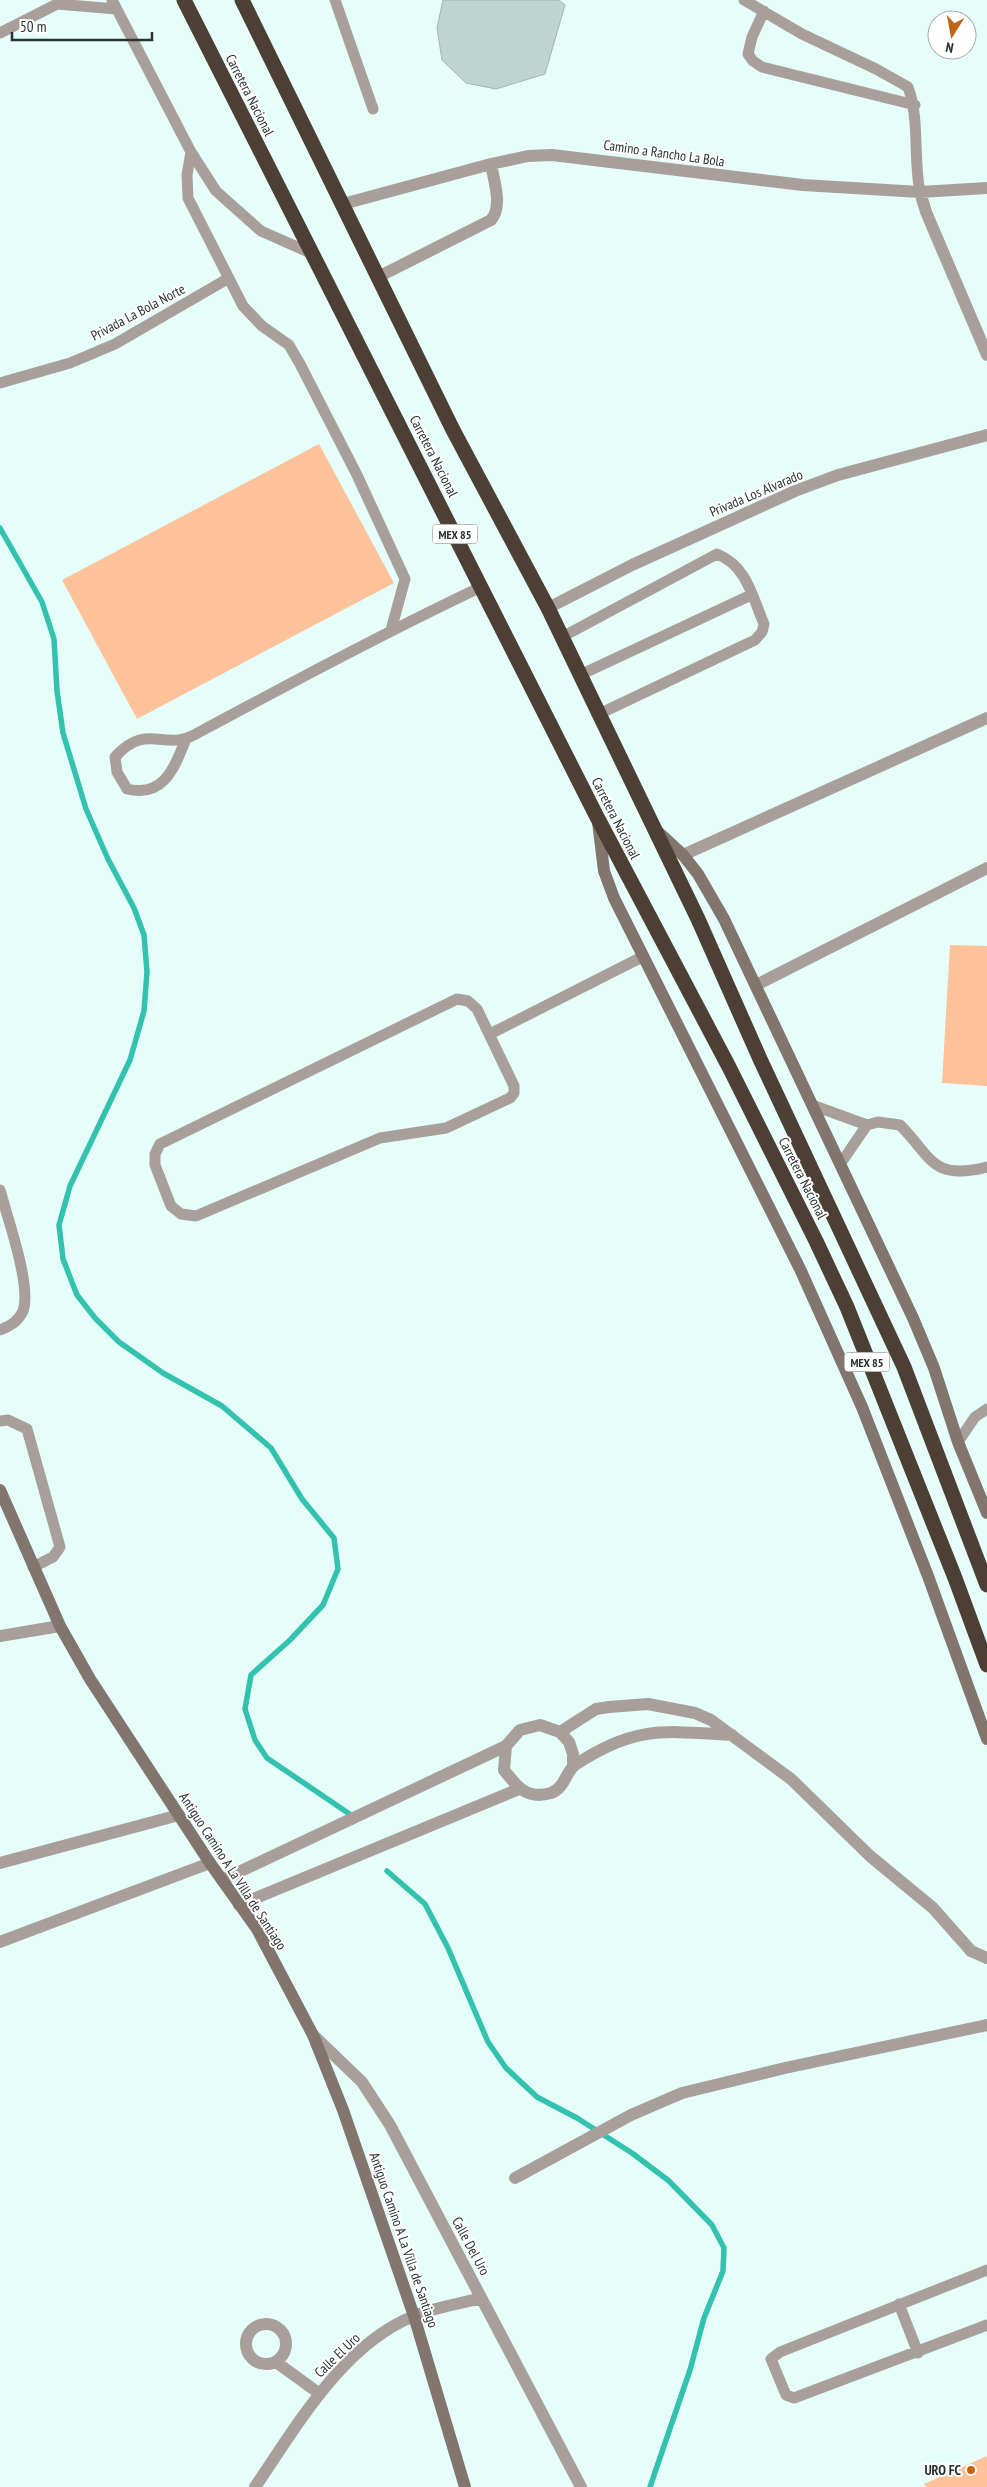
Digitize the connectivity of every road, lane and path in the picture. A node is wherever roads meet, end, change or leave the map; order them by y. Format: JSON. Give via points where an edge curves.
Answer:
{"nodes":[{"id":1,"x":184,"y":0,"type":"edge"},
{"id":2,"x":242,"y":0,"type":"edge"},
{"id":3,"x":334,"y":0,"type":"edge"},
{"id":4,"x":57,"y":1,"type":"edge"},
{"id":5,"x":744,"y":1,"type":"edge"},
{"id":6,"x":114,"y":4,"type":"edge"},
{"id":7,"x":764,"y":11,"type":"junction"},
{"id":8,"x":0,"y":33,"type":"edge"},
{"id":9,"x":915,"y":105,"type":"junction"},
{"id":10,"x":373,"y":109,"type":"dead end"},
{"id":11,"x":191,"y":152,"type":"junction"},
{"id":12,"x":491,"y":164,"type":"junction"},
{"id":13,"x":987,"y":188,"type":"edge"},
{"id":14,"x":920,"y":192,"type":"junction"},
{"id":15,"x":342,"y":204,"type":"junction"},
{"id":16,"x":313,"y":254,"type":"junction"},
{"id":17,"x":229,"y":278,"type":"junction"},
{"id":18,"x":378,"y":278,"type":"junction"},
{"id":19,"x":987,"y":356,"type":"edge"},
{"id":20,"x":0,"y":383,"type":"edge"},
{"id":21,"x":987,"y":435,"type":"edge"},
{"id":22,"x":481,"y":588,"type":"junction"},
{"id":23,"x":751,"y":594,"type":"junction"},
{"id":24,"x":548,"y":608,"type":"junction"},
{"id":25,"x":390,"y":630,"type":"junction"},
{"id":26,"x":562,"y":636,"type":"junction"},
{"id":27,"x":580,"y":675,"type":"junction"},
{"id":28,"x":599,"y":714,"type":"junction"},
{"id":29,"x":987,"y":718,"type":"edge"},
{"id":30,"x":186,"y":739,"type":"junction"},
{"id":31,"x":597,"y":817,"type":"junction"},
{"id":32,"x":654,"y":828,"type":"junction"},
{"id":33,"x":684,"y":855,"type":"junction"},
{"id":34,"x":987,"y":868,"type":"edge"},
{"id":35,"x":642,"y":956,"type":"junction"},
{"id":36,"x":756,"y":984,"type":"junction"},
{"id":37,"x":490,"y":1034,"type":"junction"},
{"id":38,"x":812,"y":1105,"type":"junction"},
{"id":39,"x":867,"y":1125,"type":"junction"},
{"id":40,"x":842,"y":1163,"type":"junction"},
{"id":41,"x":987,"y":1167,"type":"edge"},
{"id":42,"x":0,"y":1190,"type":"edge"},
{"id":43,"x":0,"y":1330,"type":"edge"},
{"id":44,"x":987,"y":1409,"type":"edge"},
{"id":45,"x":0,"y":1421,"type":"edge"},
{"id":46,"x":958,"y":1442,"type":"junction"},
{"id":47,"x":0,"y":1490,"type":"edge"},
{"id":48,"x":987,"y":1513,"type":"edge"},
{"id":49,"x":33,"y":1567,"type":"junction"},
{"id":50,"x":987,"y":1585,"type":"edge"},
{"id":51,"x":60,"y":1626,"type":"junction"},
{"id":52,"x":0,"y":1636,"type":"edge"},
{"id":53,"x":987,"y":1665,"type":"edge"},
{"id":54,"x":560,"y":1732,"type":"junction"},
{"id":55,"x":733,"y":1736,"type":"junction"},
{"id":56,"x":987,"y":1739,"type":"edge"},
{"id":57,"x":506,"y":1746,"type":"junction"},
{"id":58,"x":573,"y":1766,"type":"junction"},
{"id":59,"x":519,"y":1789,"type":"junction"},
{"id":60,"x":179,"y":1815,"type":"junction"},
{"id":61,"x":0,"y":1863,"type":"edge"},
{"id":62,"x":210,"y":1863,"type":"junction"},
{"id":63,"x":222,"y":1880,"type":"junction"},
{"id":64,"x":239,"y":1905,"type":"junction"},
{"id":65,"x":0,"y":1942,"type":"edge"},
{"id":66,"x":987,"y":1958,"type":"edge"},
{"id":67,"x":987,"y":2025,"type":"edge"},
{"id":68,"x":313,"y":2035,"type":"junction"},
{"id":69,"x":514,"y":2178,"type":"dead end"},
{"id":70,"x":987,"y":2270,"type":"edge"},
{"id":71,"x":481,"y":2298,"type":"junction"},
{"id":72,"x":899,"y":2304,"type":"junction"},
{"id":73,"x":414,"y":2316,"type":"junction"},
{"id":74,"x":987,"y":2325,"type":"edge"},
{"id":75,"x":918,"y":2353,"type":"junction"},
{"id":76,"x":276,"y":2362,"type":"dead end"},
{"id":77,"x":320,"y":2394,"type":"junction"},
{"id":78,"x":255,"y":2487,"type":"edge"},
{"id":79,"x":465,"y":2487,"type":"edge"},
{"id":80,"x":581,"y":2487,"type":"edge"}],
"edges":[{"from":1,"to":16,"type":"highway","name":"Carretera Nacional","number":"MEX 85"},
{"from":2,"to":15,"type":"highway","name":"Carretera Nacional","number":"MEX 85"},
{"from":3,"to":10,"type":"lane"},
{"from":4,"to":6,"type":"lane"},
{"from":4,"to":8,"type":"lane"},
{"from":5,"to":7,"type":"lane"},
{"from":6,"to":11,"type":"lane"},
{"from":7,"to":9,"type":"lane","via":[[810,38],[899,81],[908,87]]},
{"from":7,"to":9,"type":"lane","via":[[748,54],[762,67]]},
{"from":9,"to":14,"type":"lane","via":[[915,151]]},
{"from":11,"to":16,"type":"lane","via":[[216,191],[261,231]]},
{"from":11,"to":17,"type":"lane","via":[[188,198]]},
{"from":12,"to":14,"type":"street","name":"Camino a Rancho La Bola","via":[[528,156],[552,155],[803,185]]},
{"from":12,"to":15,"type":"street","name":"Camino a Rancho La Bola"},
{"from":12,"to":18,"type":"street","via":[[497,205],[491,220]]},
{"from":13,"to":14,"type":"street","name":"Camino a Rancho La Bola"},
{"from":14,"to":19,"type":"street"},
{"from":15,"to":18,"type":"highway","name":"Carretera Nacional","number":"MEX 85"},
{"from":16,"to":22,"type":"highway","name":"Carretera Nacional","number":"MEX 85"},
{"from":17,"to":20,"type":"lane","name":"Privada La Bola Norte","via":[[115,344],[70,363]]},
{"from":17,"to":25,"type":"lane","via":[[243,306],[262,326],[289,345],[361,483],[405,579]]},
{"from":18,"to":24,"type":"highway","name":"Carretera Nacional","number":"MEX 85","via":[[452,430]]},
{"from":21,"to":24,"type":"street","name":"Privada Los Alvarado","via":[[838,475],[795,490],[632,565]]},
{"from":22,"to":25,"type":"lane"},
{"from":22,"to":31,"type":"highway","name":"Carretera Nacional","number":"MEX 85"},
{"from":23,"to":26,"type":"lane","via":[[741,570],[730,559],[717,554]]},
{"from":23,"to":27,"type":"lane"},
{"from":23,"to":28,"type":"lane","via":[[764,624],[762,632],[754,640]]},
{"from":24,"to":26,"type":"highway","name":"Carretera Nacional","number":"MEX 85"},
{"from":25,"to":30,"type":"lane"},
{"from":26,"to":27,"type":"highway","name":"Carretera Nacional","number":"MEX 85"},
{"from":27,"to":28,"type":"highway","name":"Carretera Nacional","number":"MEX 85"},
{"from":28,"to":32,"type":"highway","name":"Carretera Nacional","number":"MEX 85"},
{"from":29,"to":33,"type":"street"},
{"from":30,"to":30,"type":"lane","via":[[145,737],[126,744],[115,757],[117,772],[127,789],[140,792],[154,790],[175,767]]},
{"from":31,"to":35,"type":"street","number":"MEX 85","via":[[604,871]]},
{"from":31,"to":53,"type":"highway","name":"Carretera Nacional","number":"MEX 85","via":[[729,1067],[847,1307]]},
{"from":32,"to":33,"type":"street","number":"MEX 85"},
{"from":32,"to":50,"type":"highway","name":"Carretera Nacional","number":"MEX 85","via":[[904,1367]]},
{"from":33,"to":36,"type":"street","number":"MEX 85","via":[[724,919]]},
{"from":34,"to":36,"type":"street"},
{"from":35,"to":37,"type":"lane"},
{"from":35,"to":56,"type":"street","number":"MEX 85","via":[[801,1271],[862,1408]]},
{"from":36,"to":38,"type":"street","number":"MEX 85"},
{"from":37,"to":37,"type":"lane","via":[[477,1009],[468,1001],[458,999],[160,1144],[155,1154],[155,1165],[171,1206],[181,1214],[196,1216],[380,1138],[446,1128],[510,1098],[514,1086]]},
{"from":38,"to":39,"type":"lane"},
{"from":38,"to":40,"type":"street","number":"MEX 85"},
{"from":39,"to":40,"type":"lane"},
{"from":39,"to":41,"type":"lane","via":[[878,1122],[900,1125],[926,1158],[945,1169]]},
{"from":40,"to":46,"type":"street","number":"MEX 85","via":[[934,1368]]},
{"from":42,"to":43,"type":"lane","via":[[26,1291],[22,1311],[13,1324]]},
{"from":44,"to":46,"type":"lane","via":[[975,1417]]},
{"from":45,"to":49,"type":"lane","via":[[8,1420],[27,1429],[60,1547],[53,1557]]},
{"from":46,"to":48,"type":"street","number":"MEX 85"},
{"from":47,"to":49,"type":"street","name":"Antiguo Camino A La Villa de Santiago"},
{"from":49,"to":51,"type":"street","name":"Antiguo Camino A La Villa de Santiago"},
{"from":51,"to":52,"type":"street"},
{"from":51,"to":60,"type":"street","name":"Antiguo Camino A La Villa de Santiago","via":[[90,1679]]},
{"from":54,"to":55,"type":"street","via":[[596,1709],[648,1704],[695,1713]]},
{"from":54,"to":57,"type":"street","via":[[540,1725],[527,1728],[520,1730]]},
{"from":54,"to":58,"type":"street","via":[[569,1742]]},
{"from":55,"to":58,"type":"street","via":[[693,1731],[650,1732],[623,1738]]},
{"from":55,"to":66,"type":"street","via":[[791,1779],[870,1856],[933,1908],[971,1951]]},
{"from":57,"to":59,"type":"street","via":[[504,1770]]},
{"from":57,"to":63,"type":"street"},
{"from":58,"to":59,"type":"street","via":[[565,1781],[552,1792],[534,1794]]},
{"from":59,"to":64,"type":"street"},
{"from":60,"to":61,"type":"street"},
{"from":60,"to":62,"type":"street","name":"Antiguo Camino A La Villa de Santiago"},
{"from":62,"to":63,"type":"street","name":"Antiguo Camino A La Villa de Santiago"},
{"from":62,"to":65,"type":"street"},
{"from":63,"to":64,"type":"street","name":"Antiguo Camino A La Villa de Santiago"},
{"from":64,"to":68,"type":"street","name":"Antiguo Camino A La Villa de Santiago","via":[[257,1929]]},
{"from":67,"to":69,"type":"street","via":[[682,2093],[611,2126]]},
{"from":68,"to":71,"type":"street","name":"Calle Del Uro","via":[[362,2082],[390,2125]]},
{"from":68,"to":73,"type":"street","name":"Antiguo Camino A La Villa de Santiago","via":[[343,2110]]},
{"from":70,"to":72,"type":"lane"},
{"from":71,"to":73,"type":"street","name":"Calle El Uro"},
{"from":71,"to":80,"type":"street","name":"Calle Del Uro"},
{"from":72,"to":75,"type":"lane"},
{"from":72,"to":75,"type":"lane","via":[[780,2352],[771,2359],[777,2378],[786,2395],[794,2398]]},
{"from":73,"to":77,"type":"street","name":"Calle El Uro","via":[[361,2350]]},
{"from":73,"to":79,"type":"street","name":"Antiguo Camino A La Villa de Santiago"},
{"from":74,"to":75,"type":"lane"},
{"from":76,"to":77,"type":"street"},
{"from":77,"to":78,"type":"street","name":"Calle El Uro"}]}
